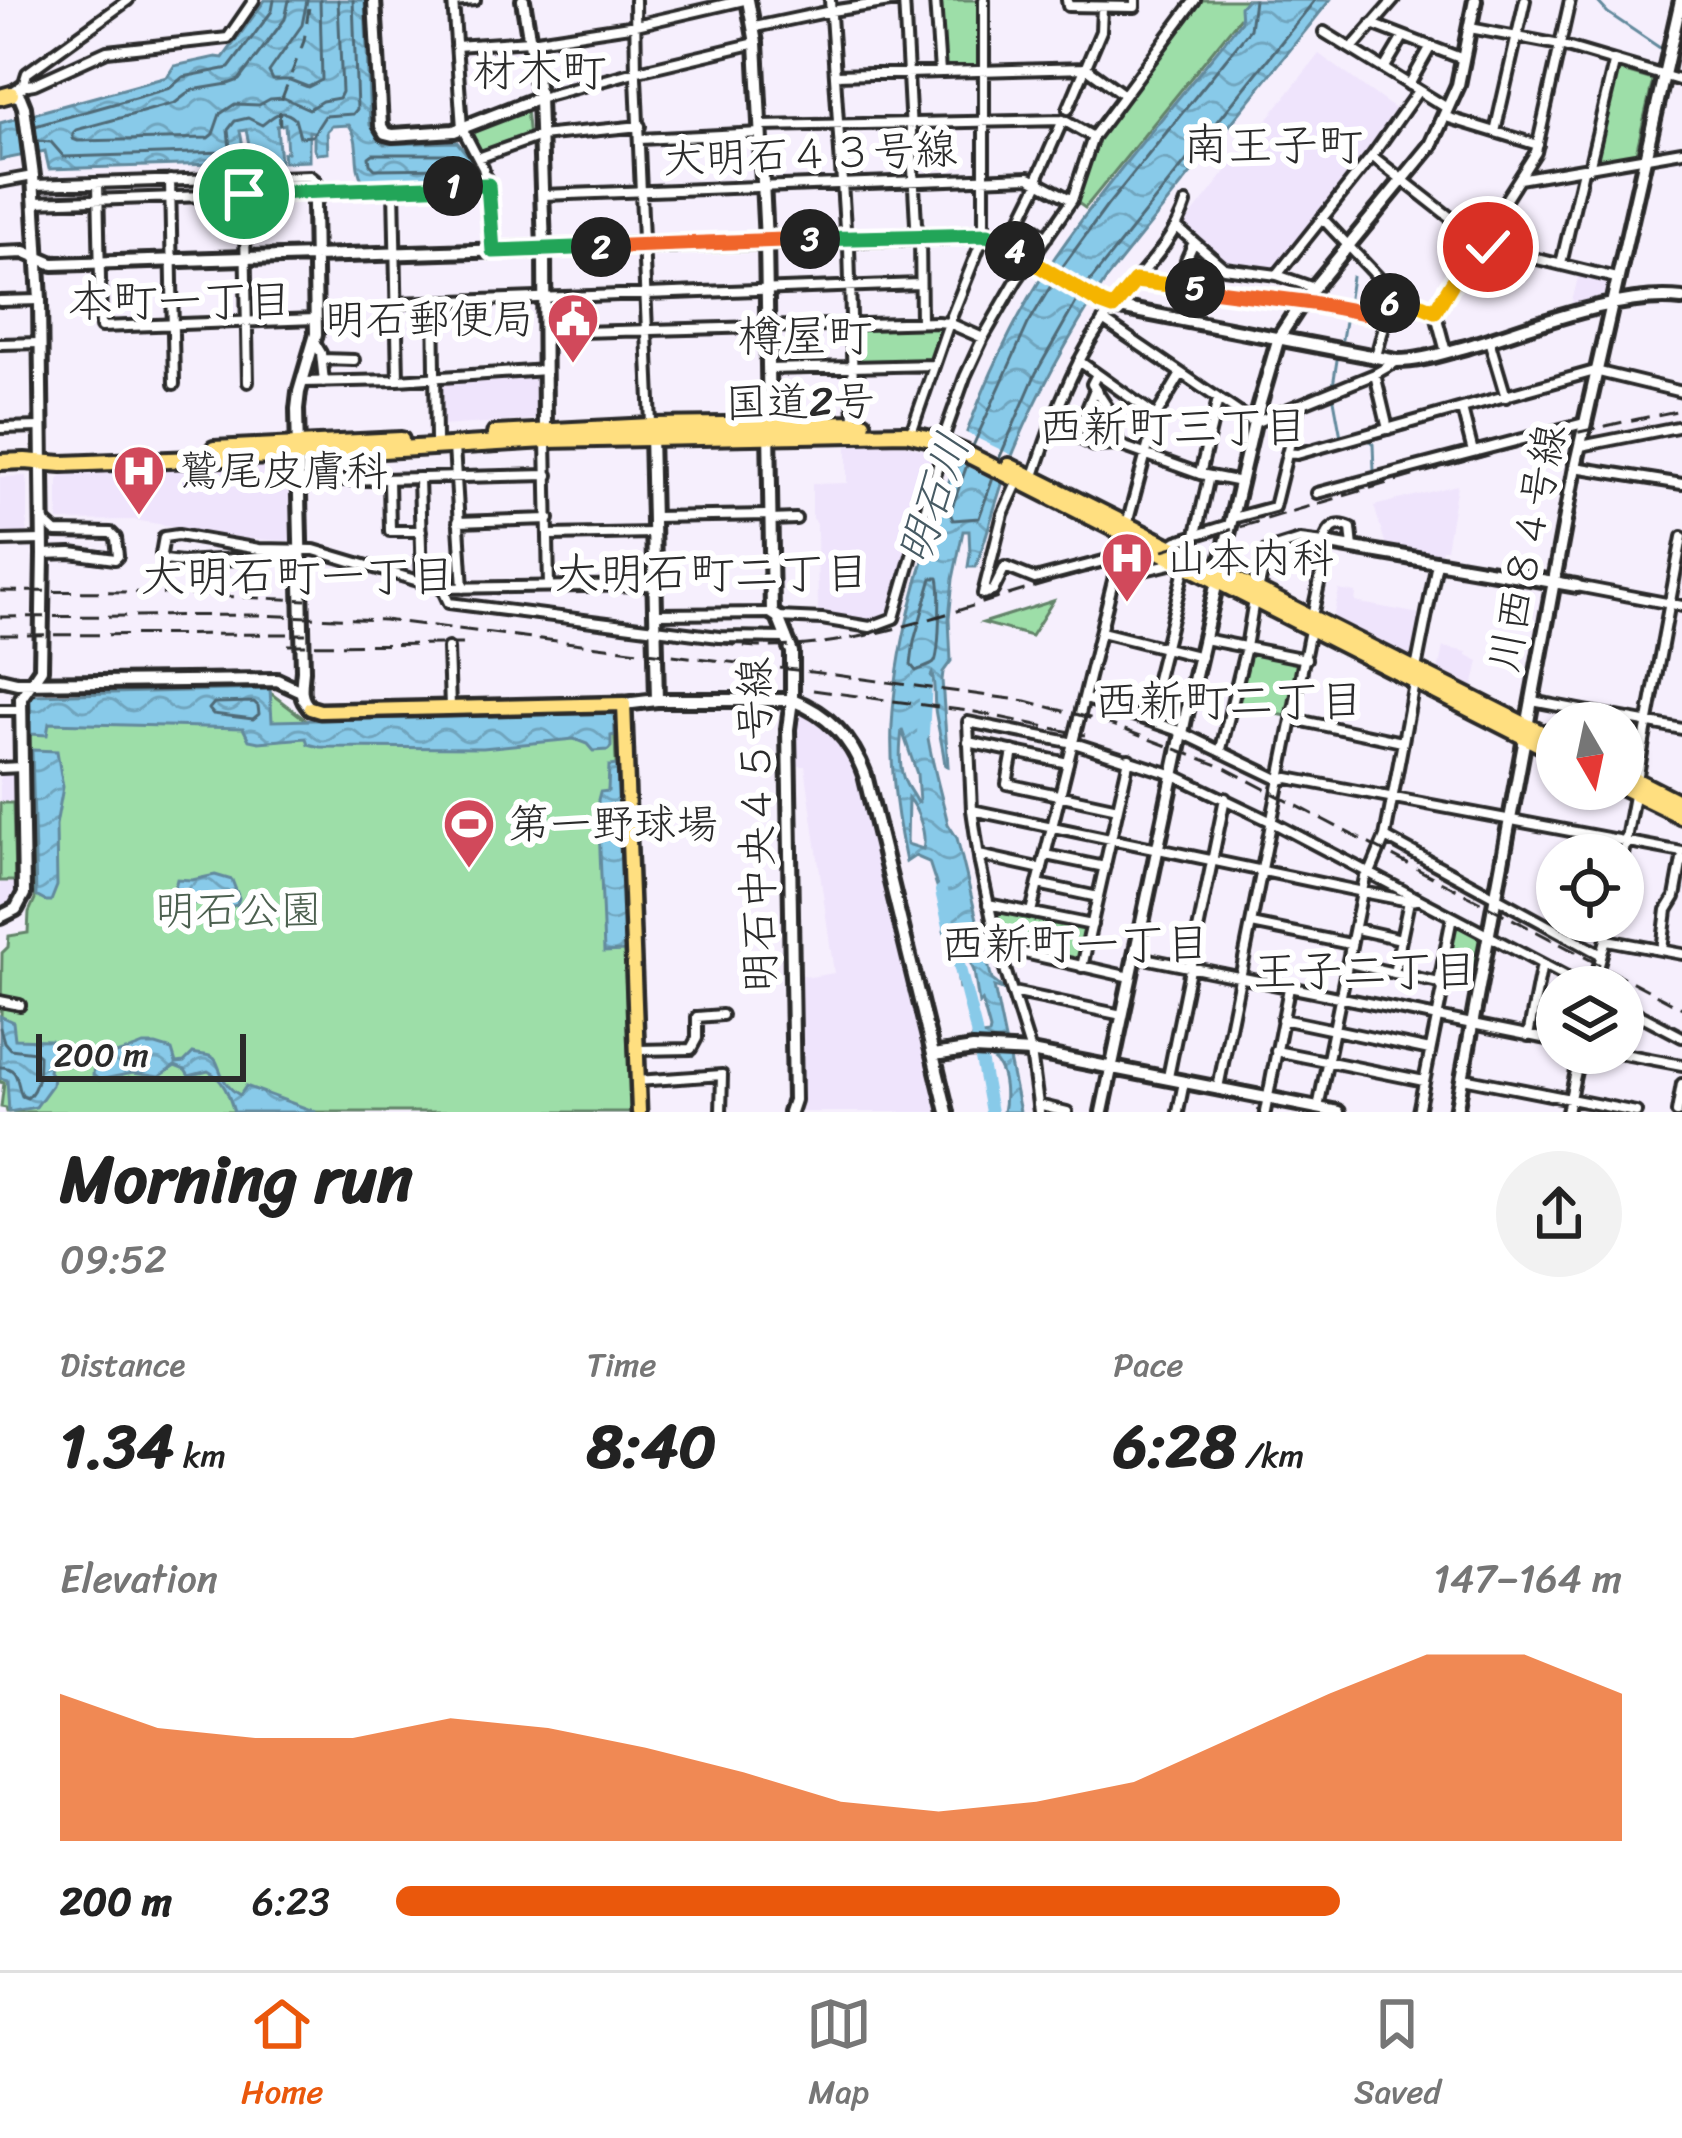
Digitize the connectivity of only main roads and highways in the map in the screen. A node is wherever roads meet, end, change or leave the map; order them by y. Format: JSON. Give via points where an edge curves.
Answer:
{"nodes":[{"id":1,"x":768,"y":429,"type":"junction"},
{"id":2,"x":545,"y":435,"type":"junction"},
{"id":3,"x":946,"y":440,"type":"junction"},
{"id":4,"x":299,"y":450,"type":"junction"},
{"id":5,"x":0,"y":462,"type":"edge"},
{"id":6,"x":1176,"y":558,"type":"junction"},
{"id":7,"x":1219,"y":576,"type":"junction"},
{"id":8,"x":310,"y":708,"type":"road end"},
{"id":9,"x":1525,"y":731,"type":"junction"},
{"id":10,"x":1536,"y":734,"type":"edge"},
{"id":11,"x":1536,"y":739,"type":"edge"},
{"id":12,"x":1644,"y":789,"type":"edge"},
{"id":13,"x":1644,"y":792,"type":"edge"},
{"id":14,"x":1682,"y":804,"type":"edge"},
{"id":15,"x":1682,"y":816,"type":"edge"},
{"id":16,"x":639,"y":1112,"type":"edge"}],
"edges":[{"from":1,"to":2,"type":"highway","name":"国道2号"},
{"from":1,"to":3,"type":"highway","name":"国道2号"},
{"from":1,"to":3,"type":"highway","name":"国道2号","via":[[854,423],[913,427]]},
{"from":2,"to":4,"type":"highway","name":"国道2号"},
{"from":2,"to":4,"type":"highway","name":"国道2号"},
{"from":3,"to":6,"type":"highway","name":"国道2号"},
{"from":4,"to":5,"type":"highway","name":"国道2号"},
{"from":6,"to":7,"type":"highway","name":"国道2号"},
{"from":6,"to":7,"type":"highway","name":"国道2号"},
{"from":7,"to":9,"type":"highway","name":"国道2号"},
{"from":8,"to":16,"type":"main road","via":[[624,704]]},
{"from":9,"to":10,"type":"highway","name":"国道2号"},
{"from":9,"to":11,"type":"highway","name":"国道2号"},
{"from":12,"to":14,"type":"highway"},
{"from":13,"to":15,"type":"highway"}]}
